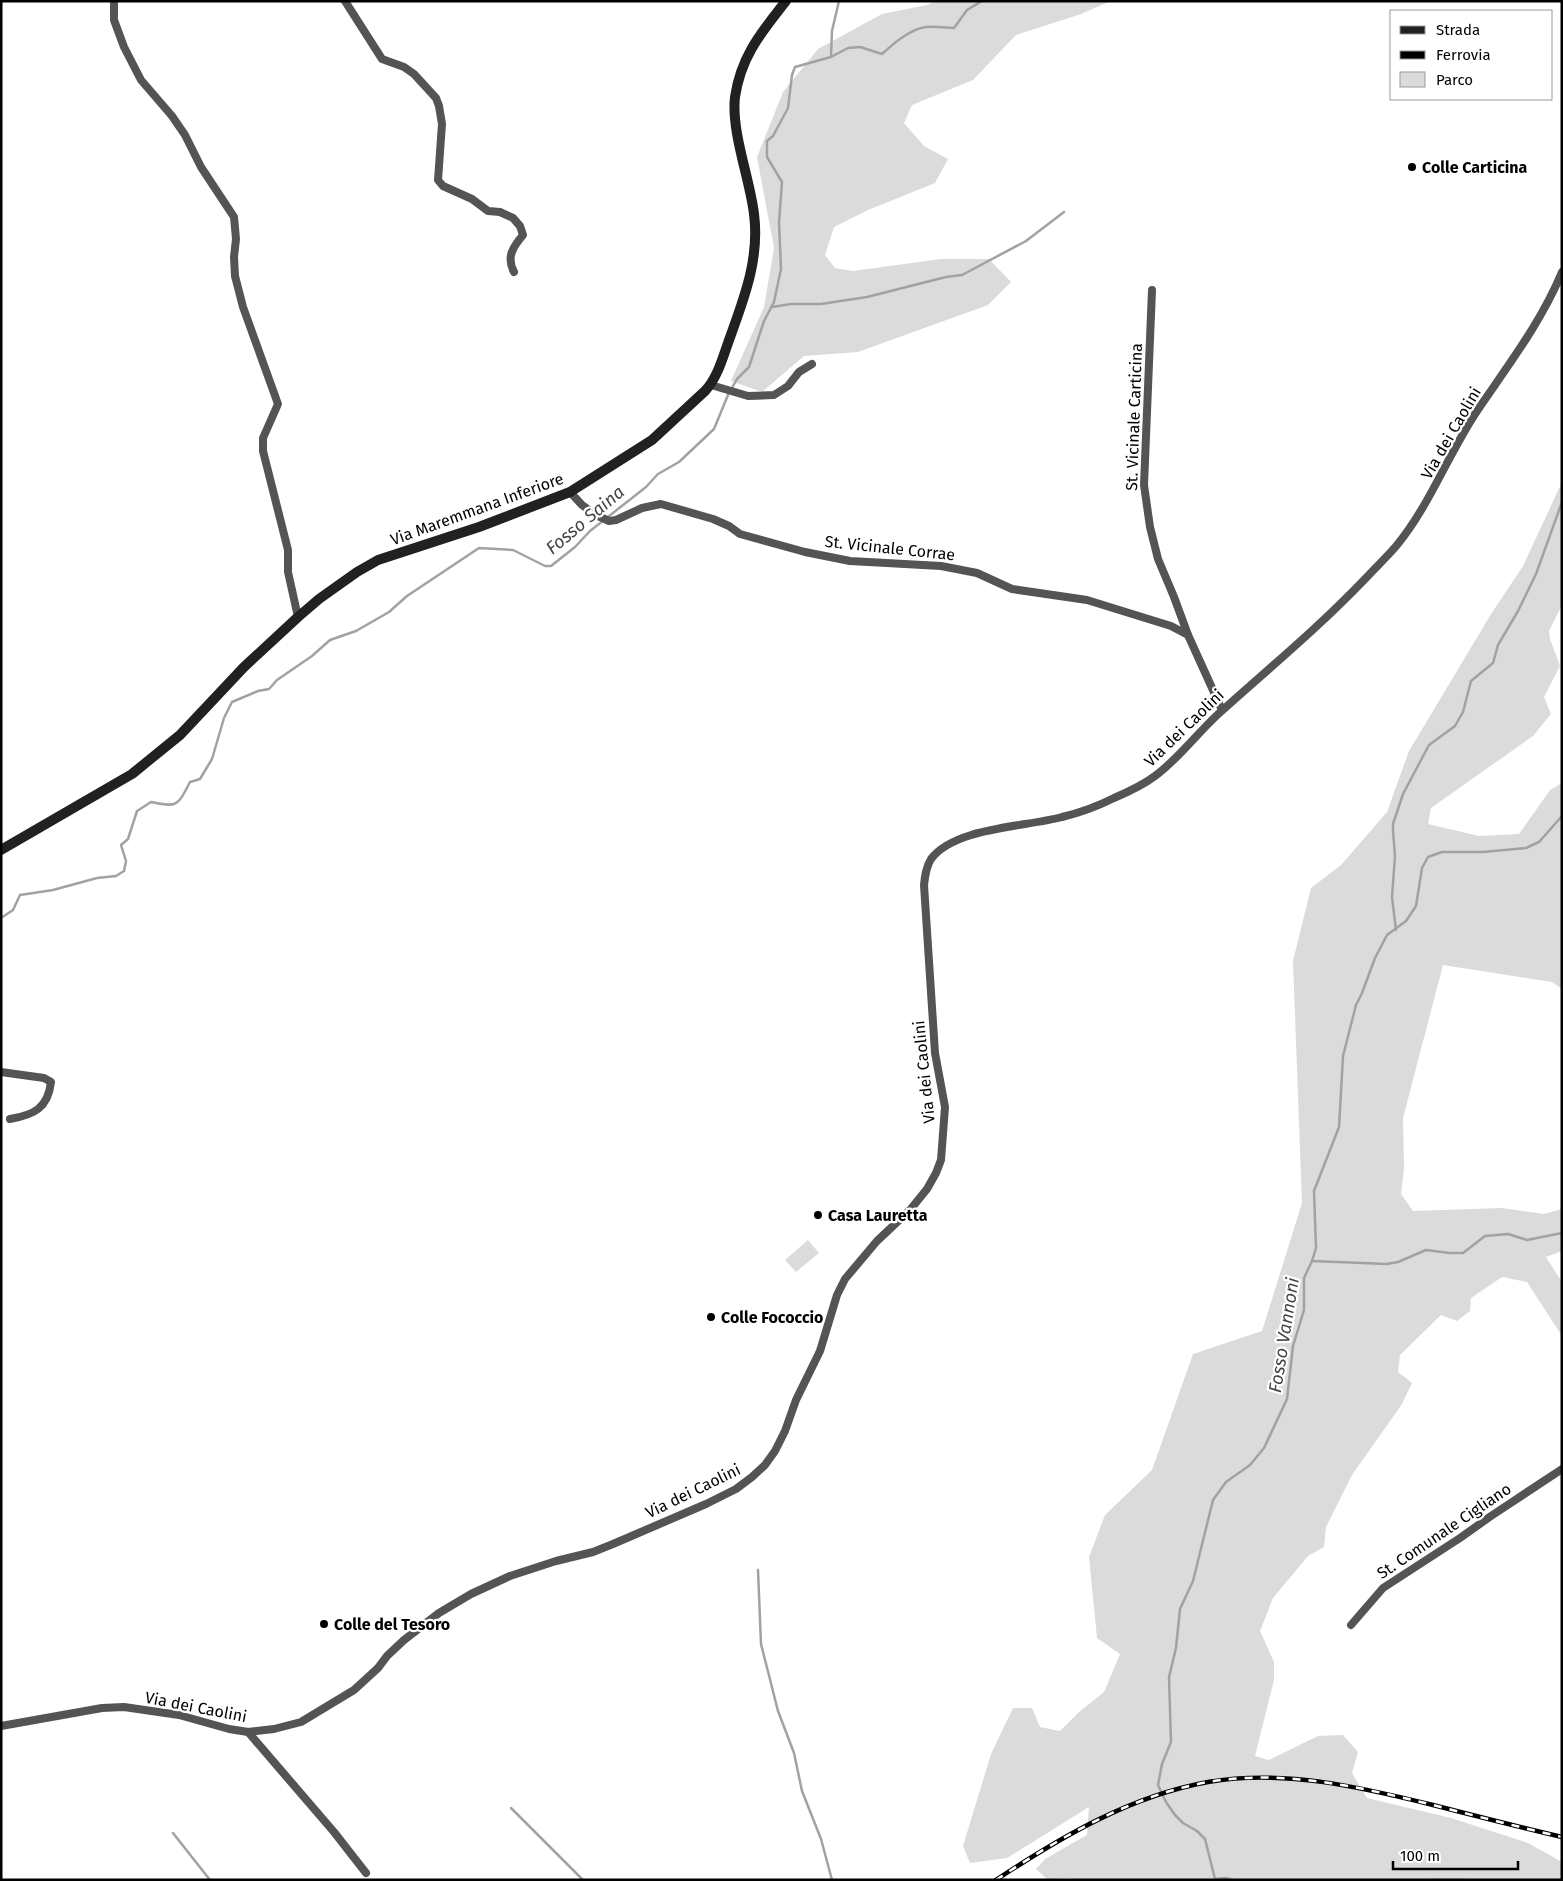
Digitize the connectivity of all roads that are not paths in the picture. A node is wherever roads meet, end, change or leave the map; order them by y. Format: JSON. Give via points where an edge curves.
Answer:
{"nodes":[{"id":1,"x":114,"y":1,"type":"edge"},
{"id":2,"x":346,"y":1,"type":"edge"},
{"id":3,"x":786,"y":1,"type":"edge"},
{"id":4,"x":514,"y":272,"type":"dead end"},
{"id":5,"x":1562,"y":272,"type":"edge"},
{"id":6,"x":1152,"y":290,"type":"dead end"},
{"id":7,"x":812,"y":364,"type":"dead end"},
{"id":8,"x":711,"y":385,"type":"junction"},
{"id":9,"x":570,"y":492,"type":"junction"},
{"id":10,"x":298,"y":617,"type":"junction"},
{"id":11,"x":1188,"y":635,"type":"junction"},
{"id":12,"x":1222,"y":710,"type":"junction"},
{"id":13,"x":2,"y":848,"type":"edge"},
{"id":14,"x":1,"y":1072,"type":"edge"},
{"id":15,"x":10,"y":1119,"type":"dead end"},
{"id":16,"x":1562,"y":1469,"type":"edge"},
{"id":17,"x":1351,"y":1625,"type":"dead end"},
{"id":18,"x":1,"y":1726,"type":"edge"},
{"id":19,"x":248,"y":1732,"type":"junction"},
{"id":20,"x":366,"y":1873,"type":"dead end"}],
"edges":[{"from":1,"to":10,"type":"street","via":[[114,20],[140,80],[168,110],[234,217],[235,276],[278,404],[263,438],[263,451],[288,550],[288,572]]},
{"from":2,"to":4,"type":"street","via":[[382,59],[409,70],[436,98],[442,124],[438,180],[488,211],[513,218],[520,226],[523,235],[511,252],[510,264]]},
{"from":3,"to":8,"type":"main road","name":"Via Maremmana Inferiore","via":[[744,60],[738,80],[734,110],[754,214],[755,251],[751,278]]},
{"from":5,"to":12,"type":"street","name":"Via dei Caolini","via":[[1540,318],[1459,439],[1429,497],[1397,546],[1315,629]]},
{"from":6,"to":11,"type":"street","name":"St. Vicinale Carticina","via":[[1144,485],[1158,559]]},
{"from":7,"to":8,"type":"street","via":[[774,395],[748,396]]},
{"from":8,"to":9,"type":"main road","name":"Via Maremmana Inferiore","via":[[652,440]]},
{"from":9,"to":10,"type":"main road","name":"Via Maremmana Inferiore","via":[[478,528],[378,560],[319,598]]},
{"from":9,"to":11,"type":"street","name":"St. Vicinale Corrae","via":[[596,515],[609,521],[661,504],[713,519],[740,534],[805,552],[850,561],[941,566],[977,573],[1022,592],[1087,600],[1170,626]]},
{"from":10,"to":13,"type":"main road","name":"Via Maremmana Inferiore","via":[[244,667],[180,735],[139,769]]},
{"from":11,"to":12,"type":"street","name":"St. Vicinale Carticina"},
{"from":12,"to":19,"type":"street","name":"Via dei Caolini","via":[[1156,776],[1135,789],[1062,818],[971,836],[948,845],[932,858],[924,886],[935,1053],[945,1107],[941,1160],[927,1189],[845,1279],[820,1351],[796,1400],[786,1431],[765,1464],[736,1488],[613,1544],[510,1576],[471,1594],[404,1640],[354,1690],[329,1706],[301,1722]]},
{"from":14,"to":15,"type":"street","via":[[44,1078],[51,1082],[42,1108]]},
{"from":16,"to":17,"type":"street","name":"St. Comunale Cigliano","via":[[1383,1588]]},
{"from":18,"to":19,"type":"street","name":"Via dei Caolini","via":[[124,1707],[179,1715]]},
{"from":19,"to":20,"type":"street"}]}
